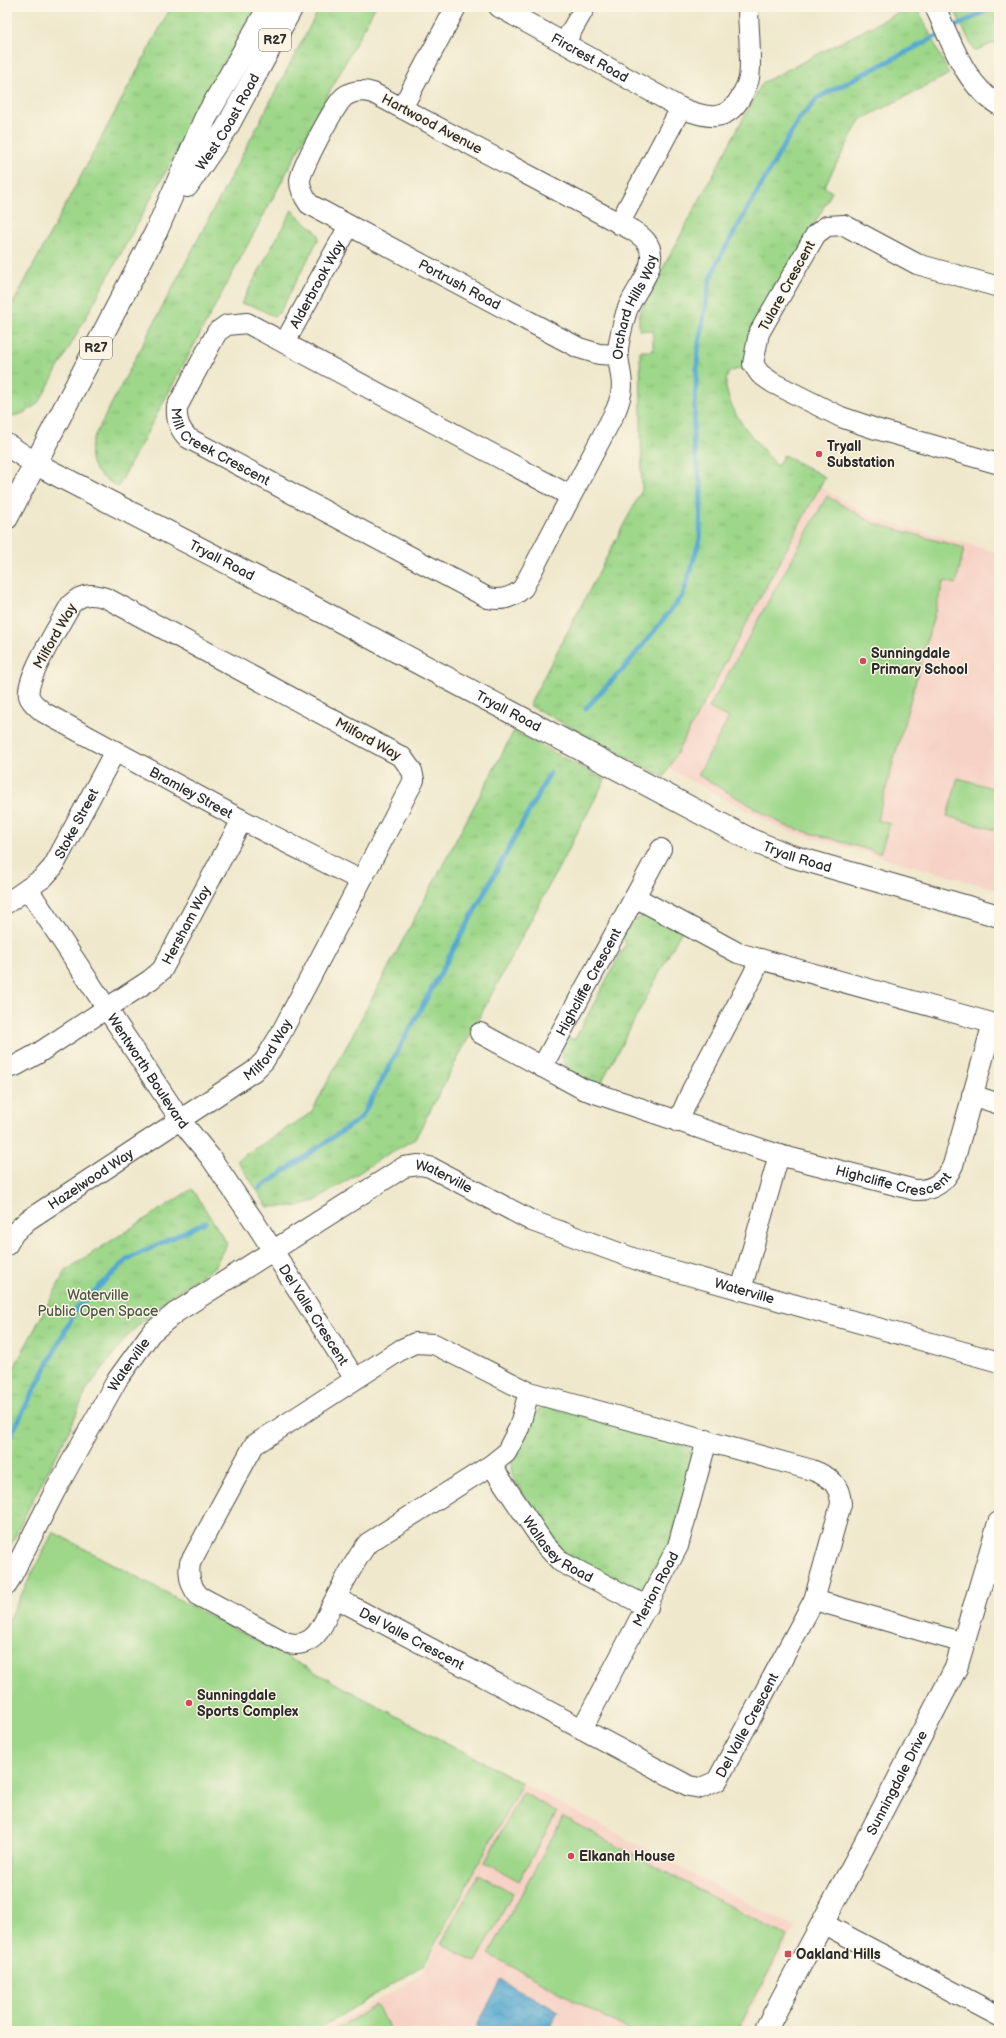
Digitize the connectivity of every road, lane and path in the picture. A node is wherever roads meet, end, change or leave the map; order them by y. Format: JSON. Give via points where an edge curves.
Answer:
{"nodes":[{"id":1,"x":270,"y":7,"type":"edge"},
{"id":2,"x":292,"y":7,"type":"edge"},
{"id":3,"x":456,"y":7,"type":"edge"},
{"id":4,"x":499,"y":7,"type":"edge"},
{"id":5,"x":585,"y":7,"type":"edge"},
{"id":6,"x":748,"y":7,"type":"edge"},
{"id":7,"x":934,"y":7,"type":"edge"},
{"id":8,"x":566,"y":42,"type":"junction"},
{"id":9,"x":999,"y":105,"type":"edge"},
{"id":10,"x":402,"y":108,"type":"junction"},
{"id":11,"x":682,"y":108,"type":"junction"},
{"id":12,"x":306,"y":199,"type":"joint"},
{"id":13,"x":619,"y":224,"type":"junction"},
{"id":14,"x":349,"y":226,"type":"junction"},
{"id":15,"x":156,"y":232,"type":"junction"},
{"id":16,"x":999,"y":287,"type":"edge"},
{"id":17,"x":285,"y":342,"type":"junction"},
{"id":18,"x":618,"y":355,"type":"junction"},
{"id":19,"x":7,"y":445,"type":"edge"},
{"id":20,"x":36,"y":464,"type":"junction"},
{"id":21,"x":999,"y":464,"type":"edge"},
{"id":22,"x":571,"y":496,"type":"junction"},
{"id":23,"x":7,"y":518,"type":"edge"},
{"id":24,"x":511,"y":597,"type":"joint"},
{"id":25,"x":29,"y":696,"type":"joint"},
{"id":26,"x":116,"y":751,"type":"junction"},
{"id":27,"x":242,"y":820,"type":"junction"},
{"id":28,"x":661,"y":849,"type":"dead end"},
{"id":29,"x":360,"y":880,"type":"junction"},
{"id":30,"x":28,"y":889,"type":"junction"},
{"id":31,"x":635,"y":897,"type":"junction"},
{"id":32,"x":7,"y":903,"type":"edge"},
{"id":33,"x":999,"y":916,"type":"edge"},
{"id":34,"x":760,"y":958,"type":"junction"},
{"id":35,"x":106,"y":1009,"type":"junction"},
{"id":36,"x":996,"y":1024,"type":"edge"},
{"id":37,"x":480,"y":1033,"type":"dead end"},
{"id":38,"x":542,"y":1067,"type":"junction"},
{"id":39,"x":7,"y":1068,"type":"edge"},
{"id":40,"x":972,"y":1096,"type":"junction"},
{"id":41,"x":999,"y":1104,"type":"edge"},
{"id":42,"x":180,"y":1121,"type":"junction"},
{"id":43,"x":678,"y":1122,"type":"junction"},
{"id":44,"x":779,"y":1155,"type":"junction"},
{"id":45,"x":9,"y":1236,"type":"edge"},
{"id":46,"x":272,"y":1250,"type":"junction"},
{"id":47,"x":741,"y":1290,"type":"junction"},
{"id":48,"x":999,"y":1362,"type":"edge"},
{"id":49,"x":355,"y":1379,"type":"junction"},
{"id":50,"x":529,"y":1392,"type":"junction"},
{"id":51,"x":707,"y":1440,"type":"junction"},
{"id":52,"x":491,"y":1465,"type":"junction"},
{"id":53,"x":999,"y":1523,"type":"edge"},
{"id":54,"x":7,"y":1585,"type":"edge"},
{"id":55,"x":336,"y":1598,"type":"junction"},
{"id":56,"x":814,"y":1600,"type":"junction"},
{"id":57,"x":648,"y":1607,"type":"junction"},
{"id":58,"x":964,"y":1643,"type":"junction"},
{"id":59,"x":582,"y":1729,"type":"junction"},
{"id":60,"x":822,"y":1923,"type":"junction"},
{"id":61,"x":999,"y":2016,"type":"edge"},
{"id":62,"x":764,"y":2031,"type":"edge"}],
"edges":[{"from":1,"to":15,"type":"street","name":"West Coast Road","number":"R27","via":[[205,119]]},
{"from":2,"to":15,"type":"street","name":"West Coast Road","number":"R27","via":[[226,129]]},
{"from":3,"to":10,"type":"street"},
{"from":4,"to":8,"type":"street","name":"Fircrest Road"},
{"from":5,"to":8,"type":"street"},
{"from":6,"to":11,"type":"street","via":[[749,78],[738,102],[725,114],[710,117]]},
{"from":7,"to":9,"type":"street","via":[[978,88]]},
{"from":8,"to":11,"type":"street","name":"Fircrest Road"},
{"from":10,"to":12,"type":"street","name":"Hartwood Avenue","via":[[366,91],[350,93],[340,101],[301,175],[301,190]]},
{"from":10,"to":13,"type":"street","name":"Hartwood Avenue"},
{"from":11,"to":13,"type":"street"},
{"from":12,"to":14,"type":"street","name":"Portrush Road","via":[[314,207]]},
{"from":13,"to":18,"type":"street","name":"Orchard Hills Way","via":[[644,238],[651,250],[652,258],[625,315]]},
{"from":14,"to":17,"type":"street","name":"Alderbrook Way"},
{"from":14,"to":18,"type":"street","name":"Portrush Road","via":[[579,348],[599,354]]},
{"from":15,"to":20,"type":"street","name":"West Coast Road","number":"R27"},
{"from":16,"to":21,"type":"street","name":"Tulare Crescent","via":[[917,264],[844,226],[827,226],[816,234],[759,333],[753,364],[760,374],[773,383],[841,417]]},
{"from":17,"to":22,"type":"street","name":"Mill Creek Crescent"},
{"from":17,"to":24,"type":"street","name":"Mill Creek Crescent","via":[[247,323],[227,324],[217,332],[177,407],[177,421],[183,434],[488,598],[502,600]]},
{"from":18,"to":22,"type":"street","name":"Orchard Hills Way","via":[[623,383],[622,395]]},
{"from":19,"to":20,"type":"street","name":"Tryall Road"},
{"from":20,"to":23,"type":"street","number":"R27"},
{"from":20,"to":33,"type":"street","name":"Tryall Road","via":[[321,611],[751,840],[788,855]]},
{"from":22,"to":24,"type":"street","name":"Orchard Hills Way","via":[[523,588]]},
{"from":25,"to":26,"type":"street","name":"Bramley Street","via":[[43,712]]},
{"from":25,"to":29,"type":"street","name":"Milford Way","via":[[32,676],[72,604],[82,596],[97,594],[402,757],[412,771],[414,780]]},
{"from":26,"to":27,"type":"street","name":"Bramley Street"},
{"from":26,"to":30,"type":"street","name":"Stoke Street","via":[[53,867]]},
{"from":27,"to":29,"type":"street","name":"Bramley Street"},
{"from":27,"to":35,"type":"street","name":"Hersham Way","via":[[162,970]]},
{"from":28,"to":31,"type":"street","name":"Highcliffe Crescent"},
{"from":29,"to":42,"type":"street","name":"Milford Way","via":[[264,1061],[254,1071]]},
{"from":30,"to":32,"type":"street","name":"Stoke Street"},
{"from":30,"to":35,"type":"street","name":"Wentworth Boulevard"},
{"from":31,"to":34,"type":"street","name":"Highcliffe Crescent","via":[[738,953]]},
{"from":31,"to":38,"type":"street","name":"Highcliffe Crescent"},
{"from":34,"to":36,"type":"street","name":"Highcliffe Crescent"},
{"from":34,"to":43,"type":"street"},
{"from":35,"to":39,"type":"street","name":"Hersham Way","via":[[37,1054]]},
{"from":35,"to":42,"type":"street","name":"Wentworth Boulevard"},
{"from":36,"to":40,"type":"street","name":"Highcliffe Crescent"},
{"from":37,"to":38,"type":"street","name":"Highcliffe Crescent"},
{"from":38,"to":43,"type":"street","name":"Highcliffe Crescent","via":[[584,1089]]},
{"from":40,"to":41,"type":"street"},
{"from":40,"to":44,"type":"street","name":"Highcliffe Crescent","via":[[949,1175],[940,1184],[925,1190],[915,1190]]},
{"from":42,"to":45,"type":"street","name":"Hazelwood Way","via":[[28,1220]]},
{"from":42,"to":46,"type":"street","name":"Wentworth Boulevard","via":[[211,1158]]},
{"from":43,"to":44,"type":"street","name":"Highcliffe Crescent"},
{"from":44,"to":47,"type":"street"},
{"from":46,"to":47,"type":"street","name":"Waterville","via":[[404,1167],[419,1165],[430,1167],[532,1221],[582,1241],[646,1263]]},
{"from":46,"to":49,"type":"street","name":"Del Valle Crescent"},
{"from":46,"to":54,"type":"street","name":"Waterville","via":[[175,1313],[152,1333],[102,1405]]},
{"from":47,"to":48,"type":"street","name":"Waterville"},
{"from":49,"to":50,"type":"street","name":"Del Valle Crescent","via":[[408,1345],[422,1342],[434,1344]]},
{"from":49,"to":55,"type":"street","name":"Del Valle Crescent","via":[[254,1445],[190,1564],[189,1571],[191,1585],[199,1596],[291,1644],[304,1643],[317,1634]]},
{"from":50,"to":51,"type":"street","name":"Del Valle Crescent"},
{"from":50,"to":52,"type":"street","via":[[518,1428],[506,1453]]},
{"from":51,"to":56,"type":"street","name":"Del Valle Crescent","via":[[812,1470],[827,1476],[836,1484],[841,1504]]},
{"from":51,"to":57,"type":"street","name":"Merion Road","via":[[678,1546]]},
{"from":52,"to":55,"type":"street","via":[[368,1543],[358,1556]]},
{"from":52,"to":57,"type":"street","name":"Wallasey Road","via":[[545,1545],[561,1562]]},
{"from":53,"to":58,"type":"street","name":"Sunningdale Drive"},
{"from":55,"to":59,"type":"street","name":"Del Valle Crescent"},
{"from":56,"to":58,"type":"street"},
{"from":56,"to":59,"type":"street","name":"Del Valle Crescent","via":[[721,1776],[712,1785],[701,1788],[689,1786]]},
{"from":57,"to":59,"type":"street","name":"Merion Road"},
{"from":58,"to":60,"type":"street","name":"Sunningdale Drive","via":[[956,1668]]},
{"from":60,"to":61,"type":"street"},
{"from":60,"to":62,"type":"street","name":"Sunningdale Drive"}]}
